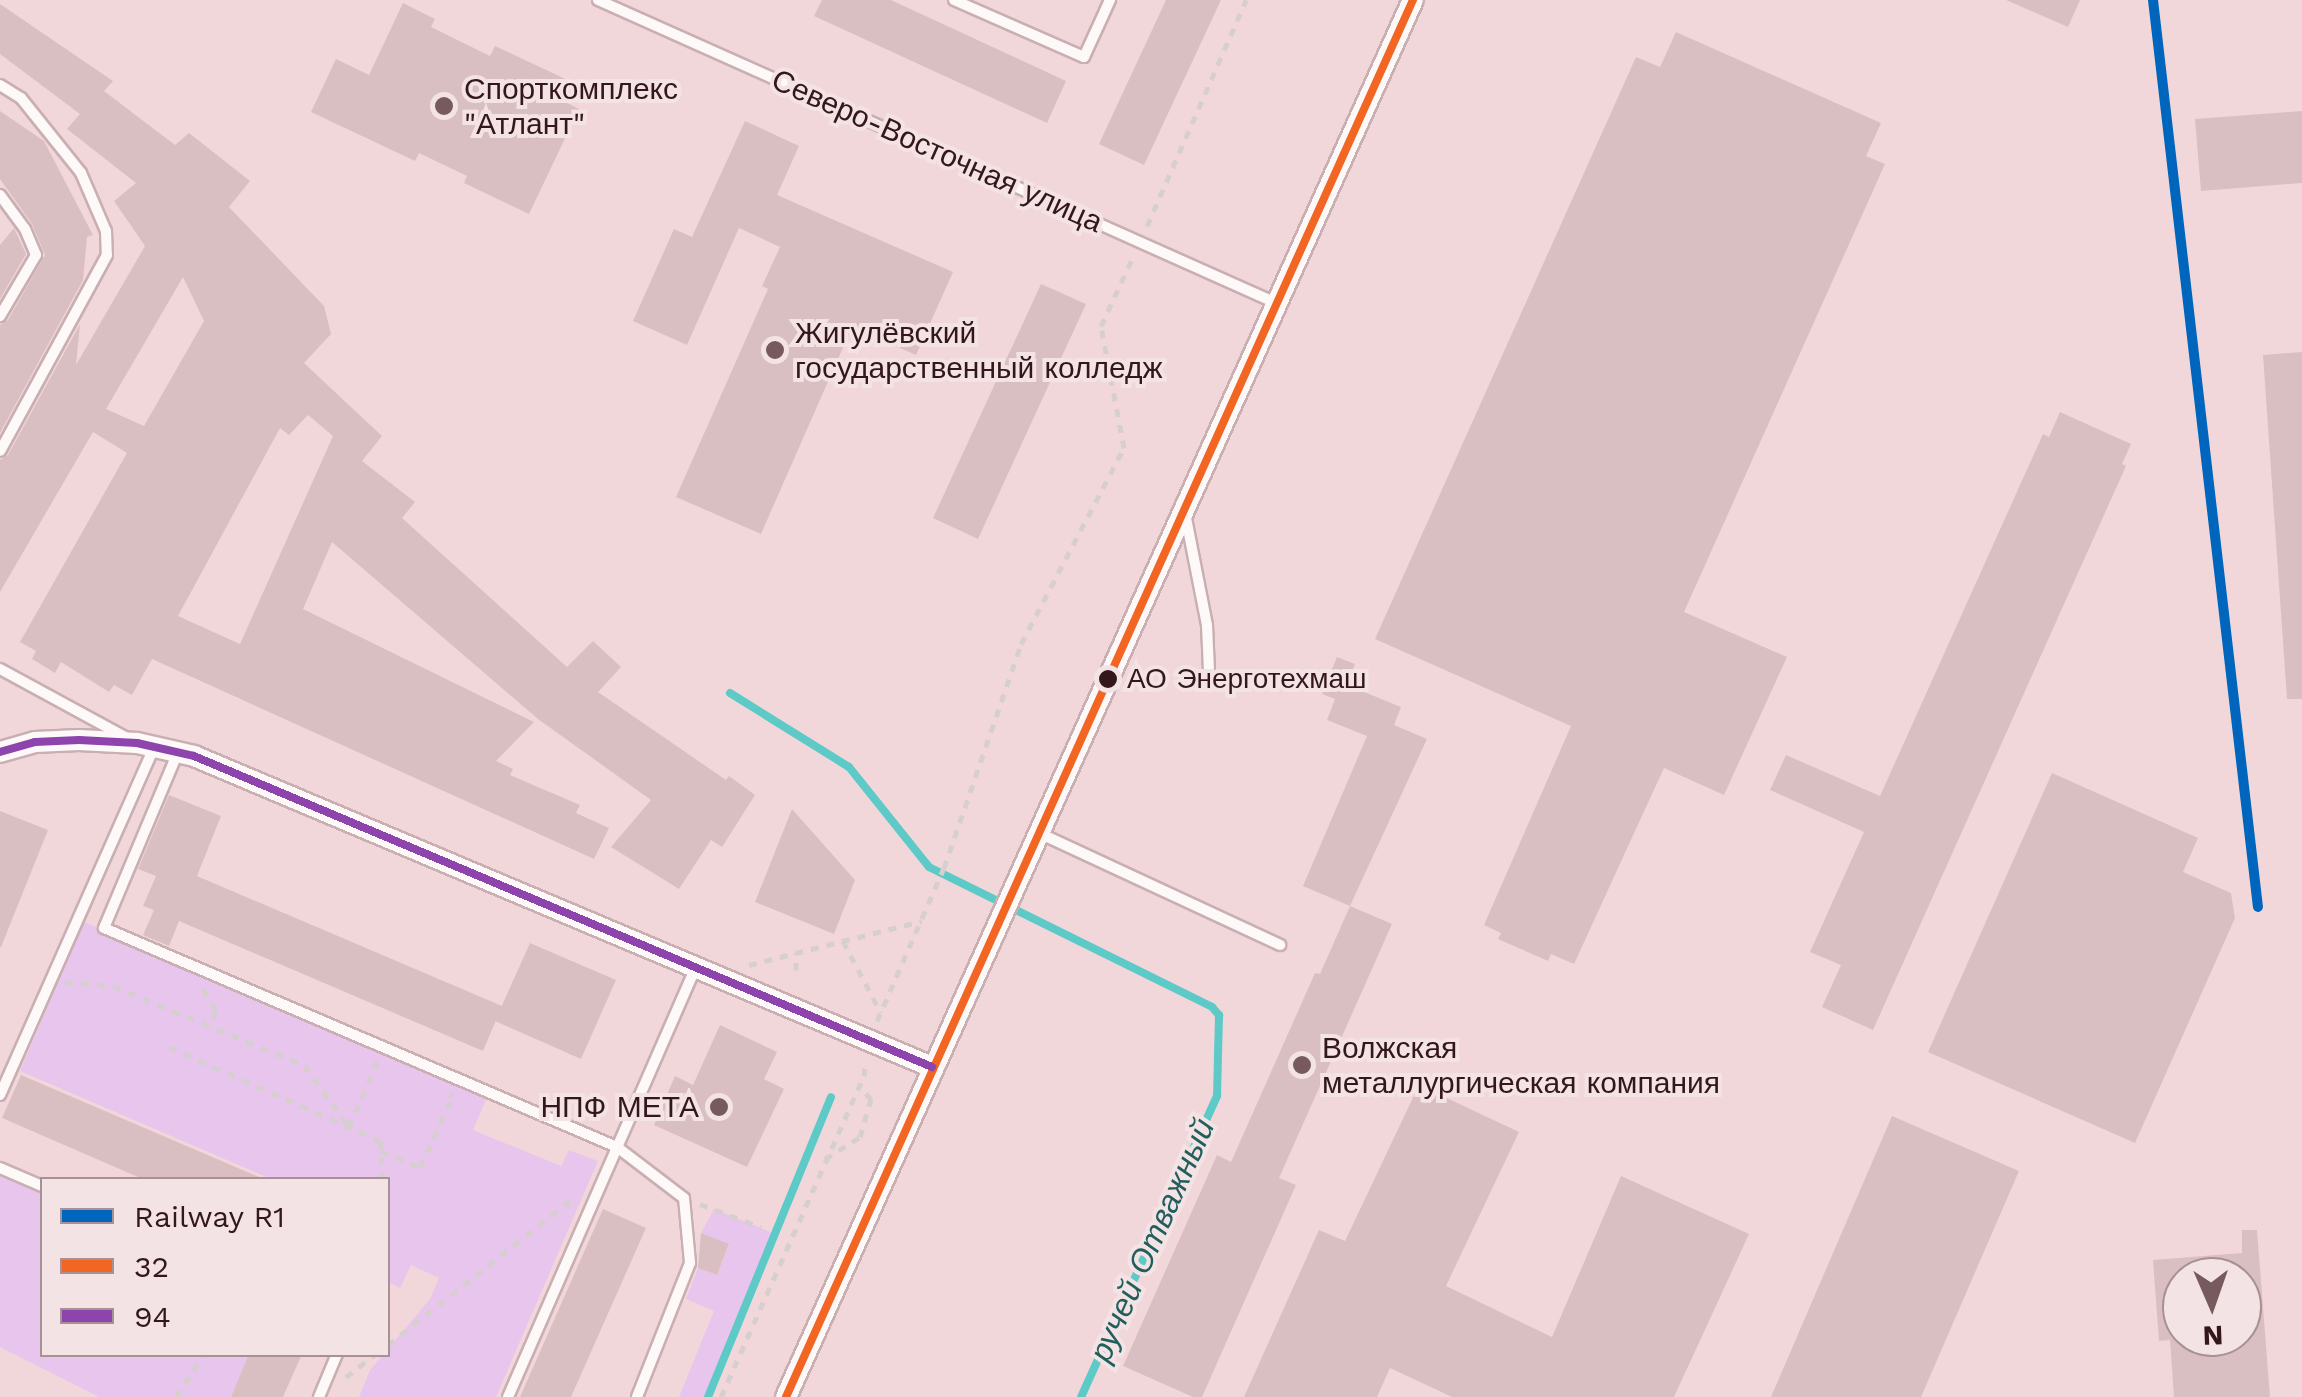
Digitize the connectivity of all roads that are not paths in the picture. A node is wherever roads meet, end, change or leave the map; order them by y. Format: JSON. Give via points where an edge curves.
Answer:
{"nodes":[{"id":1,"x":954,"y":0,"type":"edge"},
{"id":2,"x":1110,"y":0,"type":"edge"},
{"id":3,"x":1413,"y":0,"type":"edge"},
{"id":4,"x":604,"y":1,"type":"edge"},
{"id":5,"x":0,"y":85,"type":"edge"},
{"id":6,"x":0,"y":196,"type":"edge"},
{"id":7,"x":1276,"y":303,"type":"junction"},
{"id":8,"x":0,"y":316,"type":"edge"},
{"id":9,"x":0,"y":450,"type":"edge"},
{"id":10,"x":1184,"y":507,"type":"junction"},
{"id":11,"x":0,"y":669,"type":"edge"},
{"id":12,"x":1209,"y":670,"type":"dead end"},
{"id":13,"x":145,"y":745,"type":"junction"},
{"id":14,"x":0,"y":752,"type":"edge"},
{"id":15,"x":178,"y":752,"type":"junction"},
{"id":16,"x":1038,"y":832,"type":"junction"},
{"id":17,"x":1280,"y":945,"type":"dead end"},
{"id":18,"x":706,"y":970,"type":"junction"},
{"id":19,"x":932,"y":1067,"type":"junction"},
{"id":20,"x":0,"y":1095,"type":"edge"},
{"id":21,"x":617,"y":1147,"type":"junction"},
{"id":22,"x":0,"y":1168,"type":"edge"},
{"id":23,"x":40,"y":1185,"type":"edge"},
{"id":24,"x":336,"y":1357,"type":"edge"},
{"id":25,"x":319,"y":1397,"type":"edge"},
{"id":26,"x":508,"y":1397,"type":"edge"},
{"id":27,"x":637,"y":1397,"type":"edge"},
{"id":28,"x":786,"y":1397,"type":"edge"}],
"edges":[{"from":1,"to":2,"type":"lane","via":[[1084,57]]},
{"from":3,"to":7,"type":"street"},
{"from":4,"to":7,"type":"lane","name":"Северо-Восточная улица"},
{"from":5,"to":9,"type":"lane","via":[[22,98],[81,173],[106,232],[107,254]]},
{"from":6,"to":8,"type":"lane","via":[[36,255]]},
{"from":7,"to":10,"type":"street"},
{"from":10,"to":12,"type":"lane"},
{"from":10,"to":16,"type":"street"},
{"from":11,"to":13,"type":"lane"},
{"from":13,"to":14,"type":"street","via":[[35,742]]},
{"from":13,"to":15,"type":"street"},
{"from":13,"to":20,"type":"lane"},
{"from":15,"to":18,"type":"street"},
{"from":15,"to":21,"type":"lane","via":[[104,928]]},
{"from":16,"to":17,"type":"lane"},
{"from":16,"to":19,"type":"street"},
{"from":18,"to":19,"type":"street"},
{"from":18,"to":21,"type":"lane"},
{"from":19,"to":28,"type":"street"},
{"from":21,"to":26,"type":"lane"},
{"from":21,"to":27,"type":"lane","via":[[684,1198],[690,1263]]},
{"from":22,"to":23,"type":"lane"},
{"from":24,"to":25,"type":"lane"}]}
